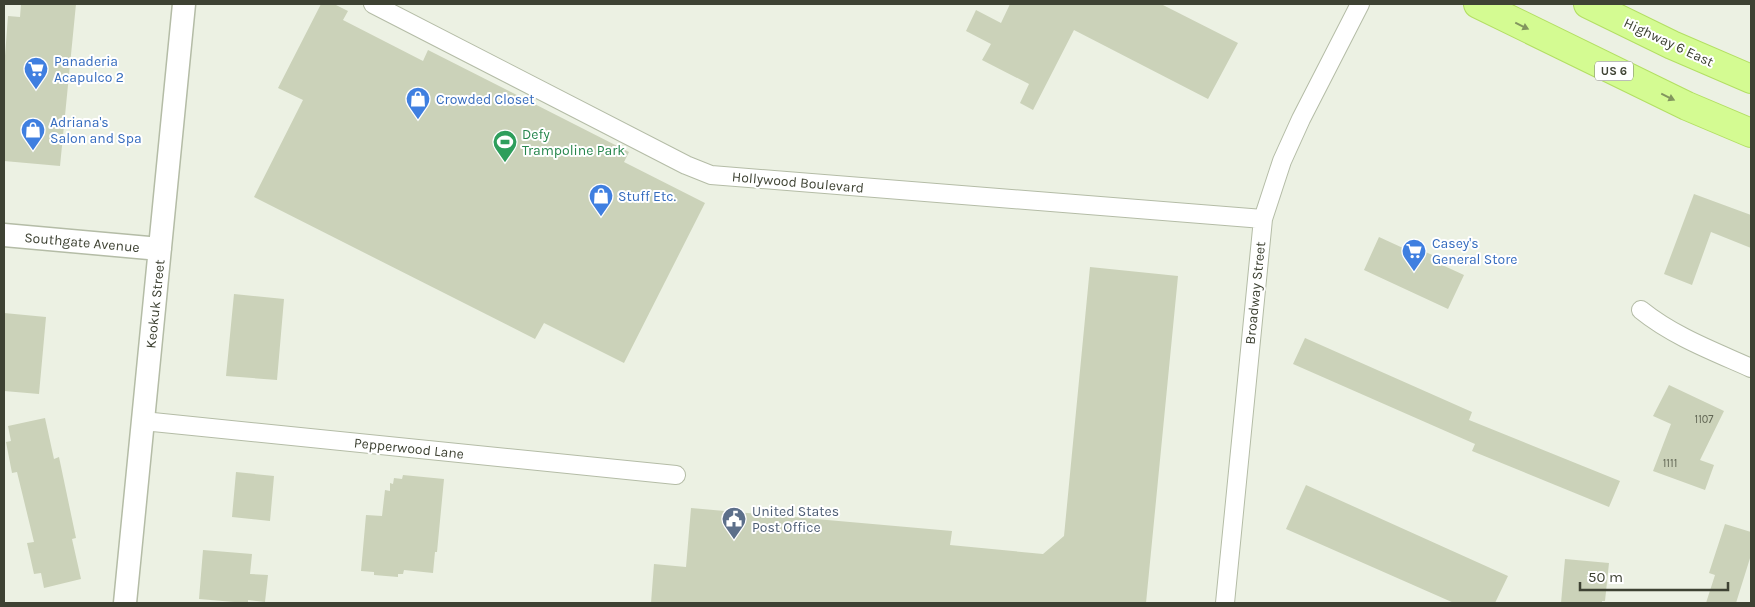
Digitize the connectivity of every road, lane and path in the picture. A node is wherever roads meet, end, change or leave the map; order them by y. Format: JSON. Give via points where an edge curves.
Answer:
{"nodes":[{"id":1,"x":184,"y":4,"type":"edge"},
{"id":2,"x":373,"y":4,"type":"edge"},
{"id":3,"x":1360,"y":4,"type":"edge"},
{"id":4,"x":1478,"y":4,"type":"edge"},
{"id":5,"x":1588,"y":4,"type":"edge"},
{"id":6,"x":1751,"y":79,"type":"edge"},
{"id":7,"x":1751,"y":132,"type":"edge"},
{"id":8,"x":1263,"y":219,"type":"junction"},
{"id":9,"x":4,"y":235,"type":"edge"},
{"id":10,"x":160,"y":250,"type":"junction"},
{"id":11,"x":1641,"y":310,"type":"dead end"},
{"id":12,"x":1751,"y":368,"type":"edge"},
{"id":13,"x":143,"y":421,"type":"junction"},
{"id":14,"x":676,"y":475,"type":"dead end"},
{"id":15,"x":125,"y":603,"type":"edge"},
{"id":16,"x":1225,"y":603,"type":"edge"}],
"edges":[{"from":1,"to":10,"type":"street","name":"Keokuk Street"},
{"from":2,"to":8,"type":"street","name":"Hollywood Boulevard","via":[[711,175]]},
{"from":3,"to":8,"type":"street","name":"Broadway Street","via":[[1282,161]]},
{"from":4,"to":7,"type":"main road","number":"US 6","one_way":true,"via":[[1687,106]]},
{"from":5,"to":6,"type":"main road","name":"Highway 6 East"},
{"from":8,"to":16,"type":"street","name":"Broadway Street"},
{"from":9,"to":10,"type":"street","name":"Southgate Avenue"},
{"from":10,"to":13,"type":"street","name":"Keokuk Street"},
{"from":11,"to":12,"type":"street","via":[[1694,343]]},
{"from":13,"to":14,"type":"street","name":"Pepperwood Lane"},
{"from":13,"to":15,"type":"street","name":"Keokuk Street"}]}
